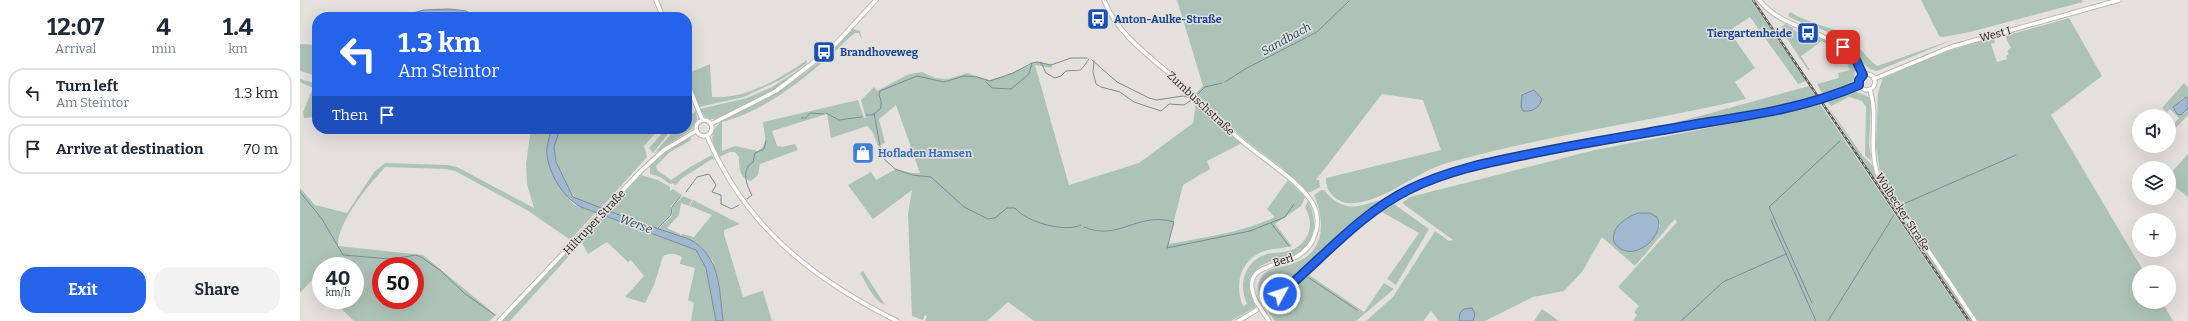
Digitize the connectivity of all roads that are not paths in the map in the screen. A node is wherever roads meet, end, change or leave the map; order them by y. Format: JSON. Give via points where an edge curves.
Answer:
{"nodes":[{"id":1,"x":656,"y":0,"type":"edge"},
{"id":2,"x":876,"y":0,"type":"edge"},
{"id":3,"x":1104,"y":0,"type":"edge"},
{"id":4,"x":1759,"y":0,"type":"edge"},
{"id":5,"x":2119,"y":0,"type":"edge"},
{"id":6,"x":660,"y":12,"type":"edge"},
{"id":7,"x":1863,"y":75,"type":"junction"},
{"id":8,"x":1874,"y":79,"type":"junction"},
{"id":9,"x":1859,"y":85,"type":"junction"},
{"id":10,"x":1870,"y":90,"type":"junction"},
{"id":11,"x":692,"y":95,"type":"edge"},
{"id":12,"x":702,"y":120,"type":"junction"},
{"id":13,"x":712,"y":124,"type":"junction"},
{"id":14,"x":696,"y":131,"type":"junction"},
{"id":15,"x":692,"y":133,"type":"edge"},
{"id":16,"x":691,"y":134,"type":"edge"},
{"id":17,"x":707,"y":136,"type":"junction"},
{"id":18,"x":1308,"y":197,"type":"joint"},
{"id":19,"x":499,"y":321,"type":"edge"},
{"id":20,"x":897,"y":321,"type":"edge"},
{"id":21,"x":1238,"y":321,"type":"edge"},
{"id":22,"x":1269,"y":321,"type":"edge"},
{"id":23,"x":1975,"y":321,"type":"edge"}],
"edges":[{"from":1,"to":6,"type":"main road"},
{"from":2,"to":13,"type":"main road","via":[[836,45],[787,83],[766,98]]},
{"from":3,"to":18,"type":"main road","name":"Zumbuschstraße","via":[[1113,18],[1127,35],[1233,133]]},
{"from":4,"to":7,"type":"main road","via":[[1782,19],[1840,44],[1856,60]]},
{"from":5,"to":8,"type":"main road","name":"West I","via":[[1951,47]]},
{"from":7,"to":8,"type":"main road","via":[[1871,75]]},
{"from":7,"to":9,"type":"main road"},
{"from":8,"to":10,"type":"main road","via":[[1874,86]]},
{"from":9,"to":10,"type":"main road","via":[[1864,90]]},
{"from":9,"to":21,"type":"main road","bridge":true,"via":[[1815,102],[1762,114],[1603,139],[1457,169],[1410,189],[1377,208],[1280,294]]},
{"from":10,"to":23,"type":"main road","name":"Wolbecker Straße","via":[[1874,109],[1872,149],[1877,173]]},
{"from":11,"to":12,"type":"main road"},
{"from":12,"to":13,"type":"main road"},
{"from":12,"to":14,"type":"main road","via":[[697,123]]},
{"from":13,"to":17,"type":"main road","via":[[712,130]]},
{"from":14,"to":15,"type":"main road","name":"Hiltruper Straße"},
{"from":14,"to":17,"type":"main road","via":[[701,136]]},
{"from":16,"to":19,"type":"main road","name":"Hiltruper Straße","via":[[664,150],[641,171]]},
{"from":17,"to":20,"type":"main road","via":[[728,179],[773,237],[822,277]]},
{"from":18,"to":22,"type":"main road","name":"Berl","bridge":true,"via":[[1317,219],[1314,238],[1307,249],[1292,259],[1268,265],[1259,271],[1252,285],[1256,300]]}]}
